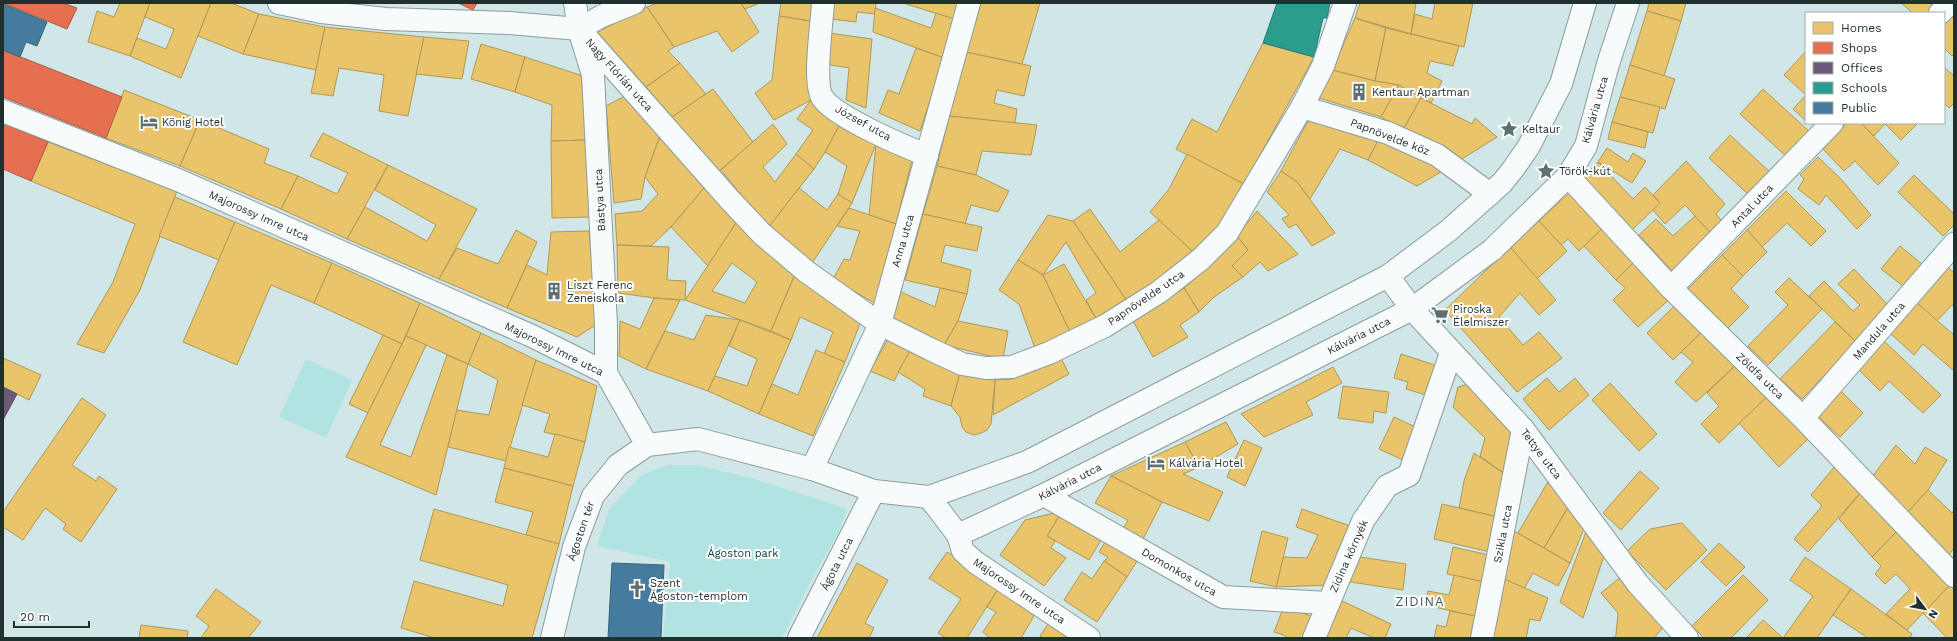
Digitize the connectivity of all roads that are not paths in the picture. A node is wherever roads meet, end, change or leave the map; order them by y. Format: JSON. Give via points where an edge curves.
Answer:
{"nodes":[{"id":1,"x":279,"y":3,"type":"edge"},
{"id":2,"x":575,"y":3,"type":"edge"},
{"id":3,"x":634,"y":3,"type":"edge"},
{"id":4,"x":823,"y":3,"type":"edge"},
{"id":5,"x":969,"y":3,"type":"edge"},
{"id":6,"x":1345,"y":3,"type":"edge"},
{"id":7,"x":1584,"y":3,"type":"edge"},
{"id":8,"x":1628,"y":3,"type":"edge"},
{"id":9,"x":1950,"y":3,"type":"edge"},
{"id":10,"x":1941,"y":12,"type":"edge"},
{"id":11,"x":578,"y":29,"type":"junction"},
{"id":12,"x":1302,"y":107,"type":"junction"},
{"id":13,"x":3,"y":111,"type":"edge"},
{"id":14,"x":1831,"y":124,"type":"edge"},
{"id":15,"x":927,"y":156,"type":"junction"},
{"id":16,"x":1568,"y":176,"type":"junction"},
{"id":17,"x":1490,"y":194,"type":"junction"},
{"id":18,"x":1954,"y":244,"type":"edge"},
{"id":19,"x":1388,"y":276,"type":"junction"},
{"id":20,"x":1671,"y":288,"type":"junction"},
{"id":21,"x":1412,"y":309,"type":"junction"},
{"id":22,"x":880,"y":324,"type":"junction"},
{"id":23,"x":1451,"y":353,"type":"junction"},
{"id":24,"x":606,"y":373,"type":"junction"},
{"id":25,"x":1803,"y":418,"type":"junction"},
{"id":26,"x":1523,"y":429,"type":"junction"},
{"id":27,"x":647,"y":445,"type":"junction"},
{"id":28,"x":812,"y":469,"type":"junction"},
{"id":29,"x":874,"y":491,"type":"junction"},
{"id":30,"x":1044,"y":495,"type":"junction"},
{"id":31,"x":929,"y":497,"type":"junction"},
{"id":32,"x":958,"y":535,"type":"junction"},
{"id":33,"x":1953,"y":574,"type":"edge"},
{"id":34,"x":1328,"y":603,"type":"junction"},
{"id":35,"x":552,"y":638,"type":"edge"},
{"id":36,"x":799,"y":638,"type":"edge"},
{"id":37,"x":1089,"y":638,"type":"edge"},
{"id":38,"x":1314,"y":638,"type":"edge"},
{"id":39,"x":1482,"y":638,"type":"edge"},
{"id":40,"x":1687,"y":638,"type":"edge"}],
"edges":[{"from":1,"to":11,"type":"street","name":"Nagy Flórián utca","via":[[321,12],[386,19],[509,23]]},
{"from":2,"to":11,"type":"street","name":"Bástya utca"},
{"from":3,"to":11,"type":"street"},
{"from":4,"to":15,"type":"street","name":"József utca","via":[[818,80],[822,96],[832,108],[865,127]]},
{"from":5,"to":15,"type":"street","name":"Anna utca"},
{"from":6,"to":12,"type":"street","name":"Papnövelde utca","via":[[1323,66]]},
{"from":7,"to":17,"type":"street","via":[[1557,91],[1529,146],[1502,184]]},
{"from":8,"to":16,"type":"street","name":"Kálvária utca","via":[[1586,146]]},
{"from":9,"to":10,"type":"street"},
{"from":11,"to":22,"type":"street","name":"Nagy Flórián utca","via":[[762,234],[807,272]]},
{"from":11,"to":24,"type":"street","name":"Bástya utca","via":[[593,75],[606,325]]},
{"from":12,"to":17,"type":"street","name":"Papnövelde köz","via":[[1388,133],[1437,155]]},
{"from":12,"to":22,"type":"street","name":"Papnövelde utca","via":[[1227,233],[1201,259],[1159,292],[1105,326],[1049,353],[1012,367],[986,368],[962,364]]},
{"from":13,"to":24,"type":"street","name":"Majorossy Imre utca","via":[[185,184],[532,336]]},
{"from":14,"to":20,"type":"street","name":"Antal utca"},
{"from":15,"to":22,"type":"street","name":"Anna utca"},
{"from":16,"to":20,"type":"street","name":"Zöldfa utca"},
{"from":16,"to":21,"type":"street","name":"Kálvária utca","via":[[1492,250]]},
{"from":17,"to":19,"type":"street","via":[[1448,231]]},
{"from":18,"to":25,"type":"street","name":"Mandula utca"},
{"from":19,"to":21,"type":"street","name":"Tettye utca"},
{"from":19,"to":31,"type":"street","via":[[1027,462]]},
{"from":20,"to":25,"type":"street","name":"Zöldfa utca"},
{"from":21,"to":23,"type":"street","name":"Tettye utca"},
{"from":21,"to":30,"type":"street","name":"Kálvária utca"},
{"from":22,"to":28,"type":"street","name":"Anna utca"},
{"from":23,"to":26,"type":"street","name":"Tettye utca"},
{"from":23,"to":34,"type":"street","name":"Zidina környék","via":[[1408,475],[1387,486],[1363,521]]},
{"from":24,"to":27,"type":"street","name":"Majorossy Imre utca"},
{"from":25,"to":33,"type":"street","name":"Zöldfa utca"},
{"from":26,"to":39,"type":"street","name":"Szikla utca"},
{"from":26,"to":40,"type":"street","name":"Tettye utca","via":[[1638,584]]},
{"from":27,"to":28,"type":"street","via":[[698,439]]},
{"from":27,"to":35,"type":"street","name":"Ágoston tér","via":[[618,465],[594,496],[574,547]]},
{"from":28,"to":29,"type":"street"},
{"from":29,"to":31,"type":"street"},
{"from":29,"to":36,"type":"street","name":"Ágota utca"},
{"from":30,"to":32,"type":"street","name":"Kálvária utca"},
{"from":30,"to":34,"type":"street","name":"Domonkos utca","via":[[1223,597]]},
{"from":31,"to":32,"type":"street","name":"Majorossy Imre utca"},
{"from":32,"to":37,"type":"street","name":"Majorossy Imre utca","via":[[963,551],[975,562]]},
{"from":34,"to":38,"type":"street","name":"Zidina környék"}]}
